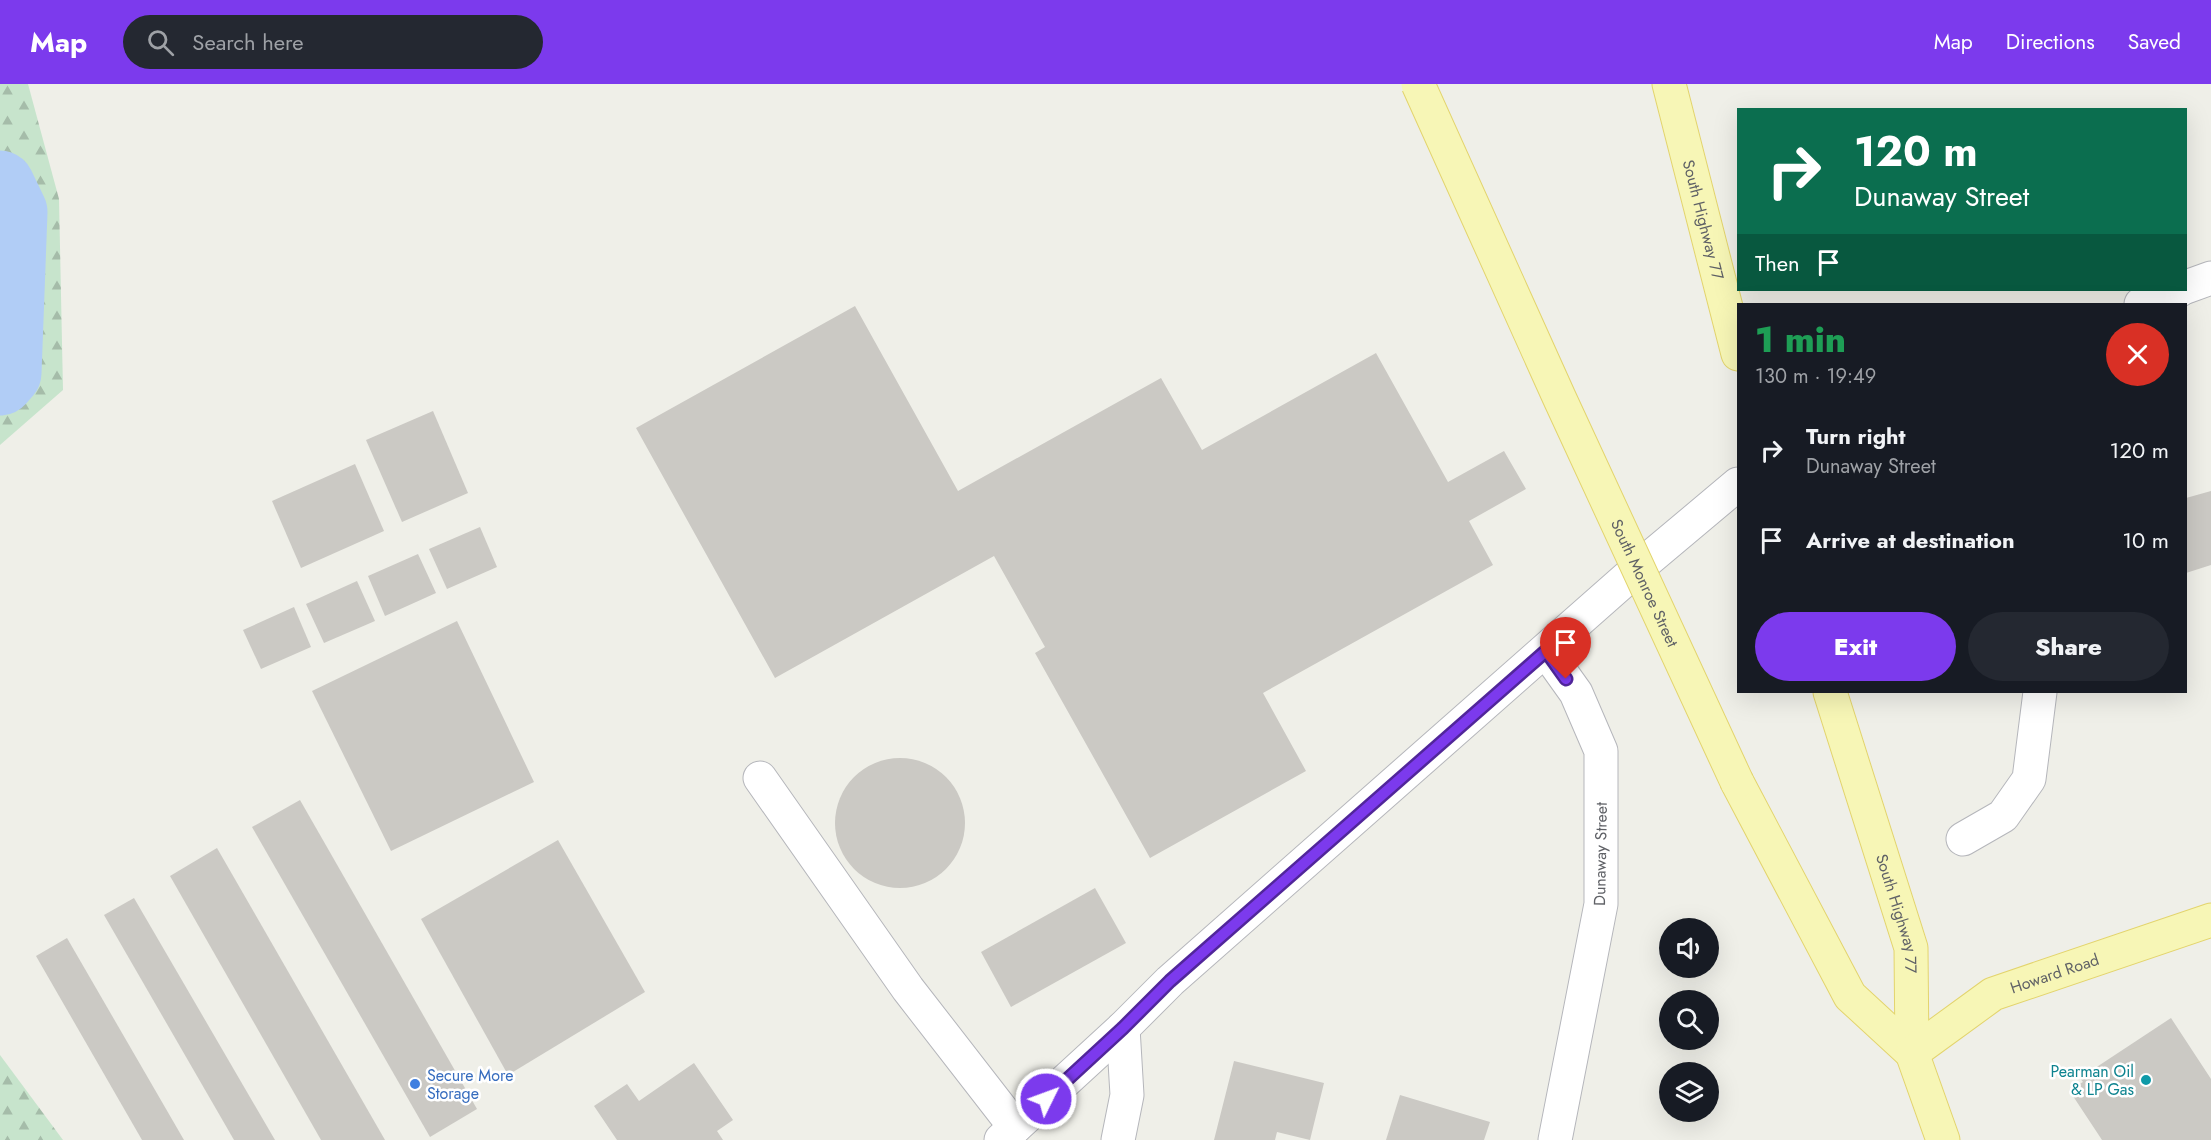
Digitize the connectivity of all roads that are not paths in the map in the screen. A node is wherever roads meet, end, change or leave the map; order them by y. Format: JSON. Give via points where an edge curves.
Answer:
{"nodes":[{"id":1,"x":1418,"y":84,"type":"edge"},
{"id":2,"x":1669,"y":84,"type":"edge"},
{"id":3,"x":2211,"y":278,"type":"edge"},
{"id":4,"x":2187,"y":287,"type":"edge"},
{"id":5,"x":2177,"y":291,"type":"edge"},
{"id":6,"x":2144,"y":303,"type":"edge"},
{"id":7,"x":1737,"y":350,"type":"edge"},
{"id":8,"x":1737,"y":485,"type":"edge"},
{"id":9,"x":1546,"y":651,"type":"junction"},
{"id":10,"x":1830,"y":693,"type":"edge"},
{"id":11,"x":2040,"y":693,"type":"edge"},
{"id":12,"x":760,"y":778,"type":"dead end"},
{"id":13,"x":1963,"y":838,"type":"dead end"},
{"id":14,"x":2211,"y":920,"type":"edge"},
{"id":15,"x":1123,"y":1028,"type":"junction"},
{"id":16,"x":1912,"y":1053,"type":"junction"},
{"id":17,"x":1008,"y":1133,"type":"edge"},
{"id":18,"x":1118,"y":1140,"type":"edge"},
{"id":19,"x":1554,"y":1140,"type":"edge"},
{"id":20,"x":1943,"y":1140,"type":"edge"}],
"edges":[{"from":1,"to":16,"type":"main road","name":"South Monroe Street","bridge":true,"via":[[1737,782],[1850,996]]},
{"from":2,"to":7,"type":"main road","name":"South Highway 77"},
{"from":3,"to":4,"type":"street"},
{"from":5,"to":6,"type":"street"},
{"from":8,"to":9,"type":"street"},
{"from":9,"to":15,"type":"street","via":[[1170,981]]},
{"from":9,"to":19,"type":"street","name":"Dunaway Street","via":[[1576,693],[1601,751],[1601,904]]},
{"from":10,"to":16,"type":"main road","name":"South Highway 77","via":[[1911,948]]},
{"from":11,"to":13,"type":"street","via":[[2029,779],[2003,816]]},
{"from":12,"to":17,"type":"street"},
{"from":14,"to":16,"type":"main road","name":"Howard Road","via":[[1993,994]]},
{"from":15,"to":17,"type":"street"},
{"from":15,"to":18,"type":"street","via":[[1127,1095]]},
{"from":16,"to":20,"type":"main road","name":"South Highway 77"}]}
